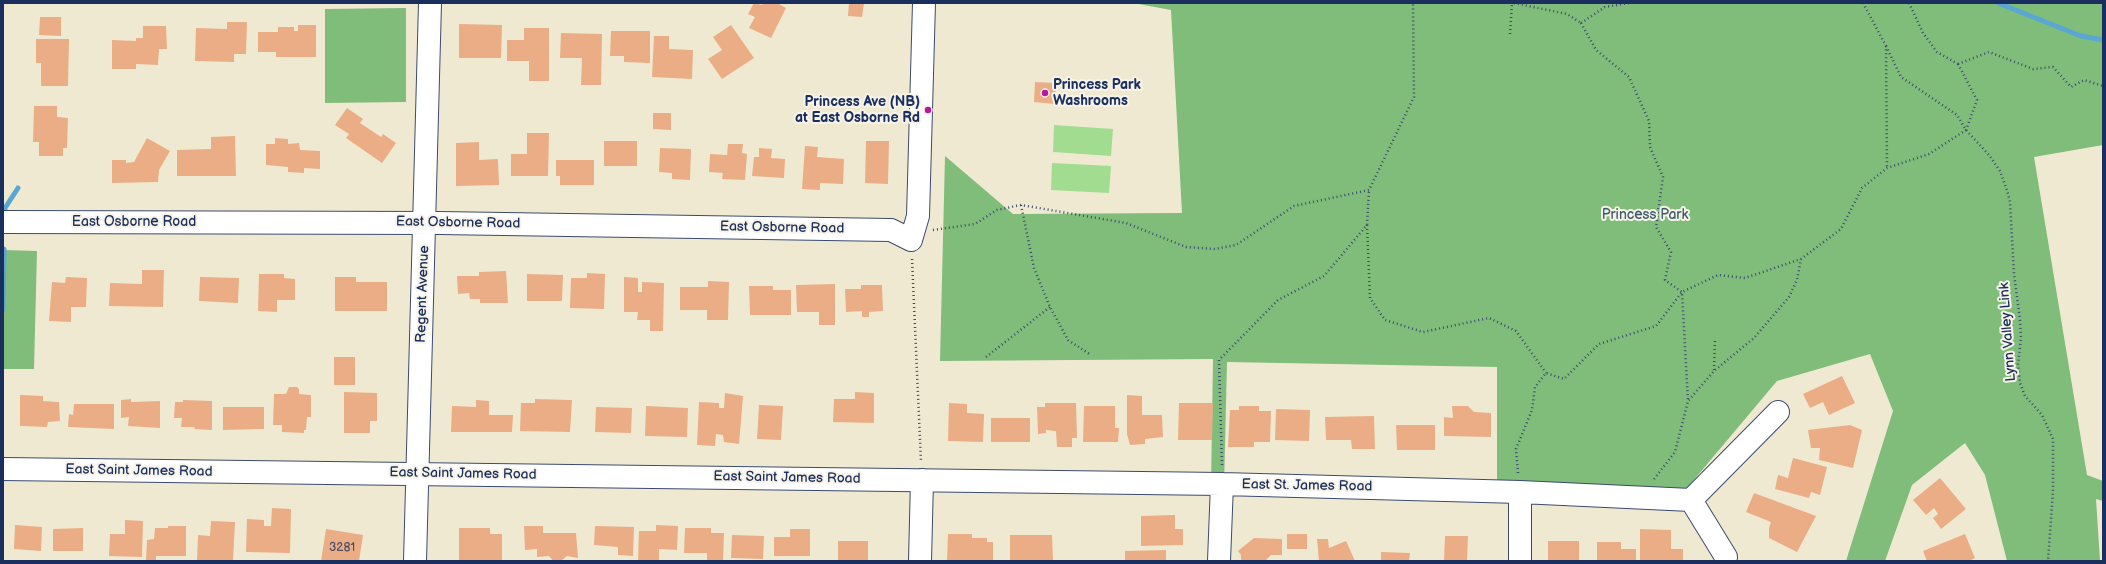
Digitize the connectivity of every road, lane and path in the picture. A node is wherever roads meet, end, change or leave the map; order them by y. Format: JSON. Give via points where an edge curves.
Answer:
{"nodes":[{"id":1,"x":430,"y":3,"type":"edge"},
{"id":2,"x":924,"y":3,"type":"edge"},
{"id":3,"x":1413,"y":3,"type":"edge"},
{"id":4,"x":1513,"y":3,"type":"edge"},
{"id":5,"x":1629,"y":3,"type":"edge"},
{"id":6,"x":1862,"y":3,"type":"edge"},
{"id":7,"x":1909,"y":3,"type":"edge"},
{"id":8,"x":1581,"y":23,"type":"junction"},
{"id":9,"x":1510,"y":34,"type":"dead end"},
{"id":10,"x":1886,"y":46,"type":"junction"},
{"id":11,"x":1958,"y":64,"type":"junction"},
{"id":12,"x":2103,"y":86,"type":"edge"},
{"id":13,"x":1966,"y":130,"type":"junction"},
{"id":14,"x":1887,"y":168,"type":"junction"},
{"id":15,"x":1369,"y":190,"type":"junction"},
{"id":16,"x":1021,"y":205,"type":"junction"},
{"id":17,"x":3,"y":222,"type":"edge"},
{"id":18,"x":425,"y":223,"type":"junction"},
{"id":19,"x":1367,"y":225,"type":"junction"},
{"id":20,"x":913,"y":236,"type":"junction"},
{"id":21,"x":1801,"y":258,"type":"junction"},
{"id":22,"x":1682,"y":292,"type":"junction"},
{"id":23,"x":1050,"y":307,"type":"junction"},
{"id":24,"x":1715,"y":339,"type":"dead end"},
{"id":25,"x":1091,"y":355,"type":"dead end"},
{"id":26,"x":986,"y":357,"type":"dead end"},
{"id":27,"x":1714,"y":371,"type":"junction"},
{"id":28,"x":1546,"y":373,"type":"junction"},
{"id":29,"x":1688,"y":401,"type":"junction"},
{"id":30,"x":1778,"y":412,"type":"dead end"},
{"id":31,"x":3,"y":470,"type":"edge"},
{"id":32,"x":417,"y":474,"type":"junction"},
{"id":33,"x":922,"y":480,"type":"junction"},
{"id":34,"x":1652,"y":480,"type":"dead end"},
{"id":35,"x":1222,"y":484,"type":"junction"},
{"id":36,"x":1520,"y":492,"type":"junction"},
{"id":37,"x":1691,"y":500,"type":"junction"},
{"id":38,"x":1726,"y":557,"type":"dead end"},
{"id":39,"x":415,"y":561,"type":"edge"},
{"id":40,"x":920,"y":561,"type":"edge"},
{"id":41,"x":1219,"y":561,"type":"edge"},
{"id":42,"x":1520,"y":561,"type":"edge"},
{"id":43,"x":2048,"y":561,"type":"edge"}],
"edges":[{"from":1,"to":18,"type":"street","name":"Regent Avenue"},
{"from":2,"to":20,"type":"street","via":[[918,216]]},
{"from":3,"to":15,"type":"path","via":[[1414,98]]},
{"from":4,"to":8,"type":"path","via":[[1567,14]]},
{"from":4,"to":9,"type":"path"},
{"from":5,"to":8,"type":"path","via":[[1605,7]]},
{"from":6,"to":10,"type":"path","name":"Lynn Valley Link"},
{"from":7,"to":11,"type":"path","via":[[1923,33],[1937,52]]},
{"from":8,"to":22,"type":"path","via":[[1596,50],[1629,77],[1649,121],[1650,147],[1663,177],[1656,227],[1671,252],[1665,280]]},
{"from":10,"to":13,"type":"path","name":"Lynn Valley Link","via":[[1901,77],[1957,115]]},
{"from":10,"to":14,"type":"path","name":"Lynn Valley Link"},
{"from":11,"to":12,"type":"path","via":[[1990,52],[2033,69],[2052,67],[2071,87],[2084,80]]},
{"from":11,"to":13,"type":"path","via":[[1977,100]]},
{"from":13,"to":14,"type":"path","via":[[1930,154]]},
{"from":13,"to":43,"type":"path","name":"Lynn Valley Link","via":[[2000,171],[2010,202],[2020,332],[2020,383],[2025,396],[2042,415],[2053,439],[2053,491]]},
{"from":14,"to":21,"type":"path","via":[[1862,188],[1841,229]]},
{"from":15,"to":16,"type":"path","via":[[1294,206],[1236,244],[1214,249],[1186,247],[1126,223]]},
{"from":15,"to":19,"type":"path"},
{"from":16,"to":20,"type":"path","via":[[997,210],[975,224]]},
{"from":16,"to":23,"type":"path","via":[[1034,268]]},
{"from":17,"to":18,"type":"street","name":"East Osborne Road"},
{"from":18,"to":20,"type":"street","name":"East Osborne Road","via":[[891,230]]},
{"from":18,"to":32,"type":"street","name":"Regent Avenue"},
{"from":19,"to":28,"type":"path","via":[[1370,298],[1385,320],[1423,332],[1489,318],[1516,331]]},
{"from":19,"to":35,"type":"path","via":[[1324,276],[1278,300],[1219,360]]},
{"from":20,"to":33,"type":"path"},
{"from":21,"to":22,"type":"path","via":[[1745,278],[1718,275]]},
{"from":21,"to":27,"type":"path","via":[[1797,280],[1789,297],[1754,338]]},
{"from":22,"to":28,"type":"path","via":[[1656,326],[1599,344],[1564,379]]},
{"from":22,"to":29,"type":"path"},
{"from":23,"to":25,"type":"path","via":[[1068,340]]},
{"from":23,"to":26,"type":"path"},
{"from":24,"to":27,"type":"path"},
{"from":27,"to":29,"type":"path"},
{"from":28,"to":36,"type":"path","via":[[1535,387],[1532,410],[1516,449]]},
{"from":29,"to":34,"type":"path","via":[[1675,452]]},
{"from":30,"to":37,"type":"street"},
{"from":31,"to":32,"type":"street","name":"East Saint James Road"},
{"from":32,"to":33,"type":"street","name":"East Saint James Road"},
{"from":32,"to":39,"type":"street","name":"Regent Avenue"},
{"from":33,"to":35,"type":"street","name":"East St. James Road"},
{"from":33,"to":40,"type":"street"},
{"from":35,"to":36,"type":"street","name":"East St. James Road"},
{"from":35,"to":41,"type":"street"},
{"from":36,"to":37,"type":"street","name":"East St. James Road"},
{"from":36,"to":42,"type":"street"},
{"from":37,"to":38,"type":"street"}]}
